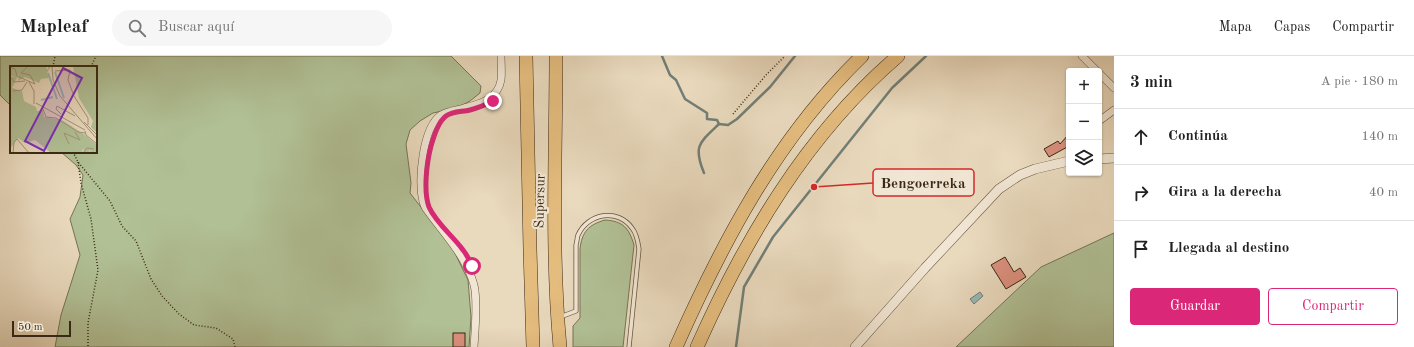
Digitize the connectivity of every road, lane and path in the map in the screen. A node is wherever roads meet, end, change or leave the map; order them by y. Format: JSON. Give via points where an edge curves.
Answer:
{"nodes":[{"id":1,"x":55,"y":56,"type":"edge"},
{"id":2,"x":96,"y":56,"type":"edge"},
{"id":3,"x":501,"y":56,"type":"edge"},
{"id":4,"x":526,"y":56,"type":"edge"},
{"id":5,"x":556,"y":56,"type":"edge"},
{"id":6,"x":785,"y":56,"type":"edge"},
{"id":7,"x":862,"y":56,"type":"edge"},
{"id":8,"x":898,"y":56,"type":"edge"},
{"id":9,"x":1082,"y":56,"type":"edge"},
{"id":10,"x":53,"y":66,"type":"edge"},
{"id":11,"x":91,"y":66,"type":"edge"},
{"id":12,"x":1094,"y":68,"type":"edge"},
{"id":13,"x":1102,"y":76,"type":"edge"},
{"id":14,"x":1114,"y":88,"type":"edge"},
{"id":15,"x":1114,"y":110,"type":"edge"},
{"id":16,"x":732,"y":114,"type":"dead end"},
{"id":17,"x":1102,"y":119,"type":"edge"},
{"id":18,"x":73,"y":153,"type":"edge"},
{"id":19,"x":1066,"y":161,"type":"edge"},
{"id":20,"x":78,"y":162,"type":"junction"},
{"id":21,"x":557,"y":318,"type":"junction"},
{"id":22,"x":88,"y":347,"type":"edge"},
{"id":23,"x":235,"y":347,"type":"edge"},
{"id":24,"x":474,"y":347,"type":"edge"},
{"id":25,"x":533,"y":347,"type":"edge"},
{"id":26,"x":560,"y":347,"type":"edge"},
{"id":27,"x":628,"y":347,"type":"edge"},
{"id":28,"x":676,"y":347,"type":"edge"},
{"id":29,"x":697,"y":347,"type":"edge"},
{"id":30,"x":855,"y":347,"type":"edge"}],
"edges":[{"from":1,"to":10,"type":"path"},
{"from":2,"to":11,"type":"path"},
{"from":3,"to":24,"type":"street","via":[[499,88],[481,104],[440,116],[427,138],[421,162],[423,202],[460,253],[474,286]]},
{"from":4,"to":25,"type":"highway","name":"Supersur"},
{"from":5,"to":21,"type":"highway","name":"Supersur","via":[[554,247]]},
{"from":6,"to":16,"type":"path"},
{"from":7,"to":28,"type":"highway","via":[[816,106],[770,167],[735,225]]},
{"from":8,"to":29,"type":"highway","via":[[849,104],[785,184],[752,236]]},
{"from":9,"to":12,"type":"street"},
{"from":13,"to":14,"type":"street"},
{"from":15,"to":17,"type":"street"},
{"from":18,"to":20,"type":"path"},
{"from":19,"to":30,"type":"street","via":[[1020,175],[999,189]]},
{"from":20,"to":22,"type":"path","via":[[91,219],[98,270],[89,317]]},
{"from":20,"to":23,"type":"path","via":[[110,201],[122,226],[136,241],[151,279],[162,296],[179,314],[194,324],[216,328],[233,339]]},
{"from":21,"to":26,"type":"highway","name":"Supersur"},
{"from":21,"to":27,"type":"lane","via":[[576,311],[578,235],[586,224],[596,218],[616,216],[632,228],[639,249]]}]}
